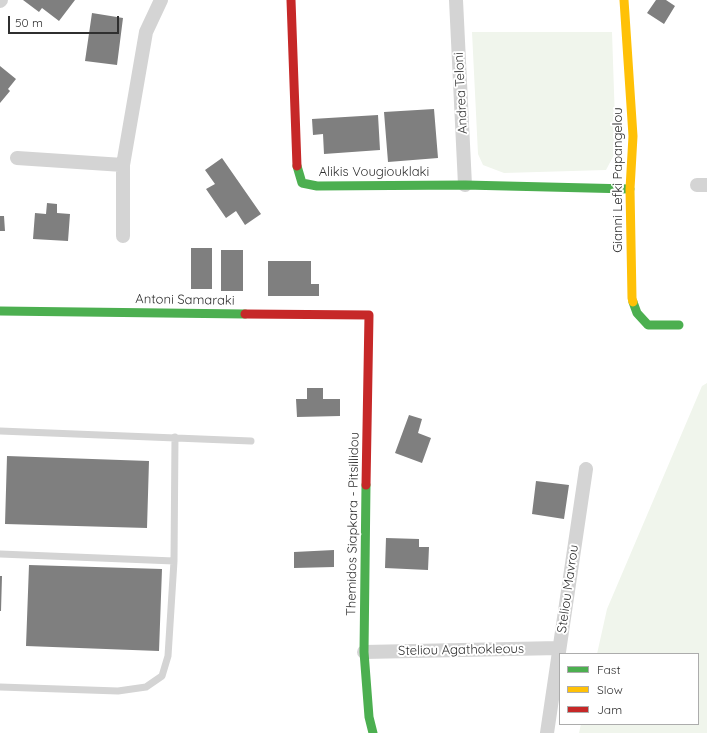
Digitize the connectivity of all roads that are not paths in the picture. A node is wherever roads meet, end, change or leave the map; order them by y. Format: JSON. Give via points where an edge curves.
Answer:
{"nodes":[{"id":1,"x":161,"y":0,"type":"edge"},
{"id":2,"x":291,"y":0,"type":"edge"},
{"id":3,"x":456,"y":0,"type":"edge"},
{"id":4,"x":624,"y":0,"type":"edge"},
{"id":5,"x":17,"y":158,"type":"dead end"},
{"id":6,"x":123,"y":166,"type":"junction"},
{"id":7,"x":465,"y":185,"type":"junction"},
{"id":8,"x":630,"y":189,"type":"junction"},
{"id":9,"x":123,"y":236,"type":"dead end"},
{"id":10,"x":0,"y":311,"type":"edge"},
{"id":11,"x":369,"y":315,"type":"joint"},
{"id":12,"x":678,"y":325,"type":"dead end"},
{"id":13,"x":0,"y":431,"type":"edge"},
{"id":14,"x":175,"y":437,"type":"junction"},
{"id":15,"x":251,"y":441,"type":"dead end"},
{"id":16,"x":586,"y":469,"type":"dead end"},
{"id":17,"x":0,"y":554,"type":"edge"},
{"id":18,"x":174,"y":561,"type":"junction"},
{"id":19,"x":559,"y":648,"type":"junction"},
{"id":20,"x":364,"y":652,"type":"junction"},
{"id":21,"x":0,"y":687,"type":"edge"},
{"id":22,"x":373,"y":733,"type":"edge"},
{"id":23,"x":547,"y":733,"type":"edge"}],
"edges":[{"from":1,"to":6,"type":"street","via":[[146,32]]},
{"from":2,"to":7,"type":"street","name":"Alikis Vougiouklaki","via":[[297,167],[302,183],[317,186]]},
{"from":3,"to":7,"type":"street","name":"Andrea Teloni"},
{"from":4,"to":8,"type":"street","name":"Gianni Lefki Papangelou","via":[[633,136]]},
{"from":5,"to":6,"type":"street"},
{"from":6,"to":9,"type":"street"},
{"from":7,"to":8,"type":"street","name":"Alikis Vougiouklaki"},
{"from":8,"to":12,"type":"street","name":"Gianni Lefki Papangelou","via":[[632,298],[637,313],[648,325]]},
{"from":10,"to":11,"type":"street","name":"Antoni Samaraki"},
{"from":11,"to":20,"type":"street","name":"Themidos Siapkara - Pitsillidou"},
{"from":13,"to":14,"type":"lane"},
{"from":14,"to":15,"type":"lane"},
{"from":14,"to":18,"type":"lane"},
{"from":16,"to":19,"type":"street","name":"Steliou Mavrou"},
{"from":17,"to":18,"type":"lane"},
{"from":18,"to":21,"type":"lane","via":[[168,656],[162,676],[146,687],[118,690]]},
{"from":19,"to":20,"type":"street","name":"Steliou Agathokleous"},
{"from":19,"to":23,"type":"street","name":"Steliou Mavrou"},
{"from":20,"to":22,"type":"street","name":"Themidos Siapkara - Pitsillidou","via":[[369,717]]}]}
